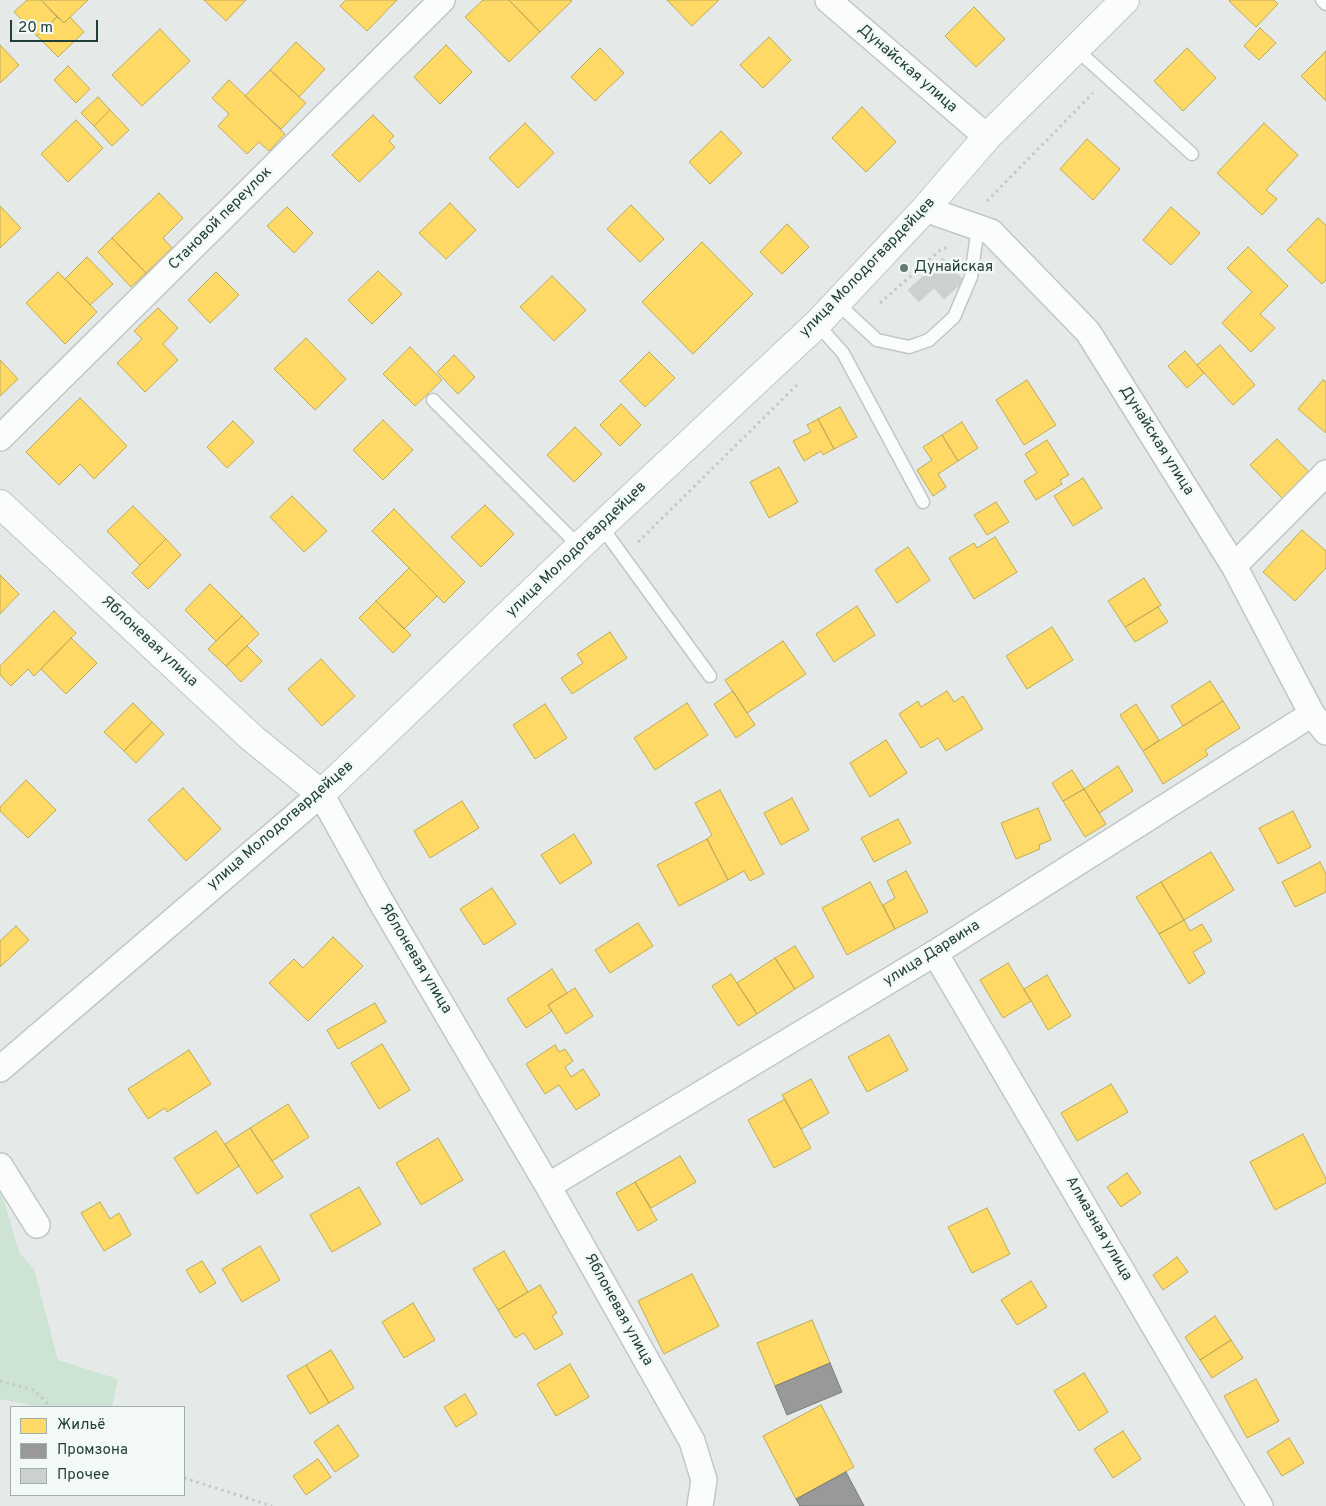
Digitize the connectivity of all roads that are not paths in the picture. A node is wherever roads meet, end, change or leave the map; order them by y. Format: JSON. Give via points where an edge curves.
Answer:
{"nodes":[{"id":1,"x":442,"y":0,"type":"edge"},
{"id":2,"x":828,"y":0,"type":"edge"},
{"id":3,"x":1125,"y":0,"type":"edge"},
{"id":4,"x":1322,"y":0,"type":"edge"},
{"id":5,"x":1326,"y":4,"type":"edge"},
{"id":6,"x":1076,"y":49,"type":"junction"},
{"id":7,"x":987,"y":137,"type":"junction"},
{"id":8,"x":1192,"y":154,"type":"dead end"},
{"id":9,"x":925,"y":209,"type":"junction"},
{"id":10,"x":978,"y":227,"type":"junction"},
{"id":11,"x":836,"y":302,"type":"junction"},
{"id":12,"x":817,"y":324,"type":"junction"},
{"id":13,"x":433,"y":400,"type":"dead end"},
{"id":14,"x":0,"y":438,"type":"edge"},
{"id":15,"x":1326,"y":473,"type":"edge"},
{"id":16,"x":923,"y":502,"type":"dead end"},
{"id":17,"x":0,"y":504,"type":"edge"},
{"id":18,"x":601,"y":526,"type":"junction"},
{"id":19,"x":580,"y":546,"type":"junction"},
{"id":20,"x":1234,"y":566,"type":"junction"},
{"id":21,"x":710,"y":676,"type":"dead end"},
{"id":22,"x":1319,"y":723,"type":"edge"},
{"id":23,"x":321,"y":794,"type":"junction"},
{"id":24,"x":935,"y":953,"type":"junction"},
{"id":25,"x":0,"y":1069,"type":"edge"},
{"id":26,"x":0,"y":1166,"type":"edge"},
{"id":27,"x":548,"y":1186,"type":"junction"},
{"id":28,"x":37,"y":1225,"type":"dead end"},
{"id":29,"x":700,"y":1506,"type":"edge"},
{"id":30,"x":1260,"y":1506,"type":"edge"}],
"edges":[{"from":1,"to":14,"type":"street","name":"Становой переулок"},
{"from":2,"to":7,"type":"street","name":"Дунайская улица"},
{"from":3,"to":6,"type":"street","name":"улица Молодогвардейцев"},
{"from":4,"to":5,"type":"lane"},
{"from":6,"to":7,"type":"street","name":"улица Молодогвардейцев"},
{"from":6,"to":8,"type":"lane"},
{"from":7,"to":9,"type":"street","name":"улица Молодогвардейцев"},
{"from":9,"to":10,"type":"street","name":"Дунайская улица"},
{"from":9,"to":11,"type":"street","name":"улица Молодогвардейцев"},
{"from":10,"to":11,"type":"lane","via":[[971,277],[954,317],[929,340],[909,347],[877,340]]},
{"from":10,"to":20,"type":"street","name":"Дунайская улица","via":[[991,232],[1088,332]]},
{"from":11,"to":12,"type":"street","name":"улица Молодогвардейцев"},
{"from":12,"to":16,"type":"lane","via":[[843,353]]},
{"from":12,"to":18,"type":"street","name":"улица Молодогвардейцев"},
{"from":13,"to":19,"type":"lane"},
{"from":15,"to":20,"type":"street"},
{"from":17,"to":23,"type":"street","name":"Яблоневая улица","via":[[252,738]]},
{"from":18,"to":19,"type":"street","name":"улица Молодогвардейцев"},
{"from":18,"to":21,"type":"lane"},
{"from":19,"to":23,"type":"street","name":"улица Молодогвардейцев"},
{"from":20,"to":22,"type":"street","name":"Дунайская улица"},
{"from":22,"to":24,"type":"street","name":"улица Дарвина"},
{"from":23,"to":25,"type":"street","name":"улица Молодогвардейцев"},
{"from":23,"to":27,"type":"street","name":"Яблоневая улица"},
{"from":24,"to":27,"type":"street","name":"улица Дарвина"},
{"from":24,"to":30,"type":"street","name":"Алмазная улица"},
{"from":26,"to":28,"type":"street"},
{"from":27,"to":29,"type":"street","name":"Яблоневая улица","via":[[692,1441],[704,1480]]}]}
